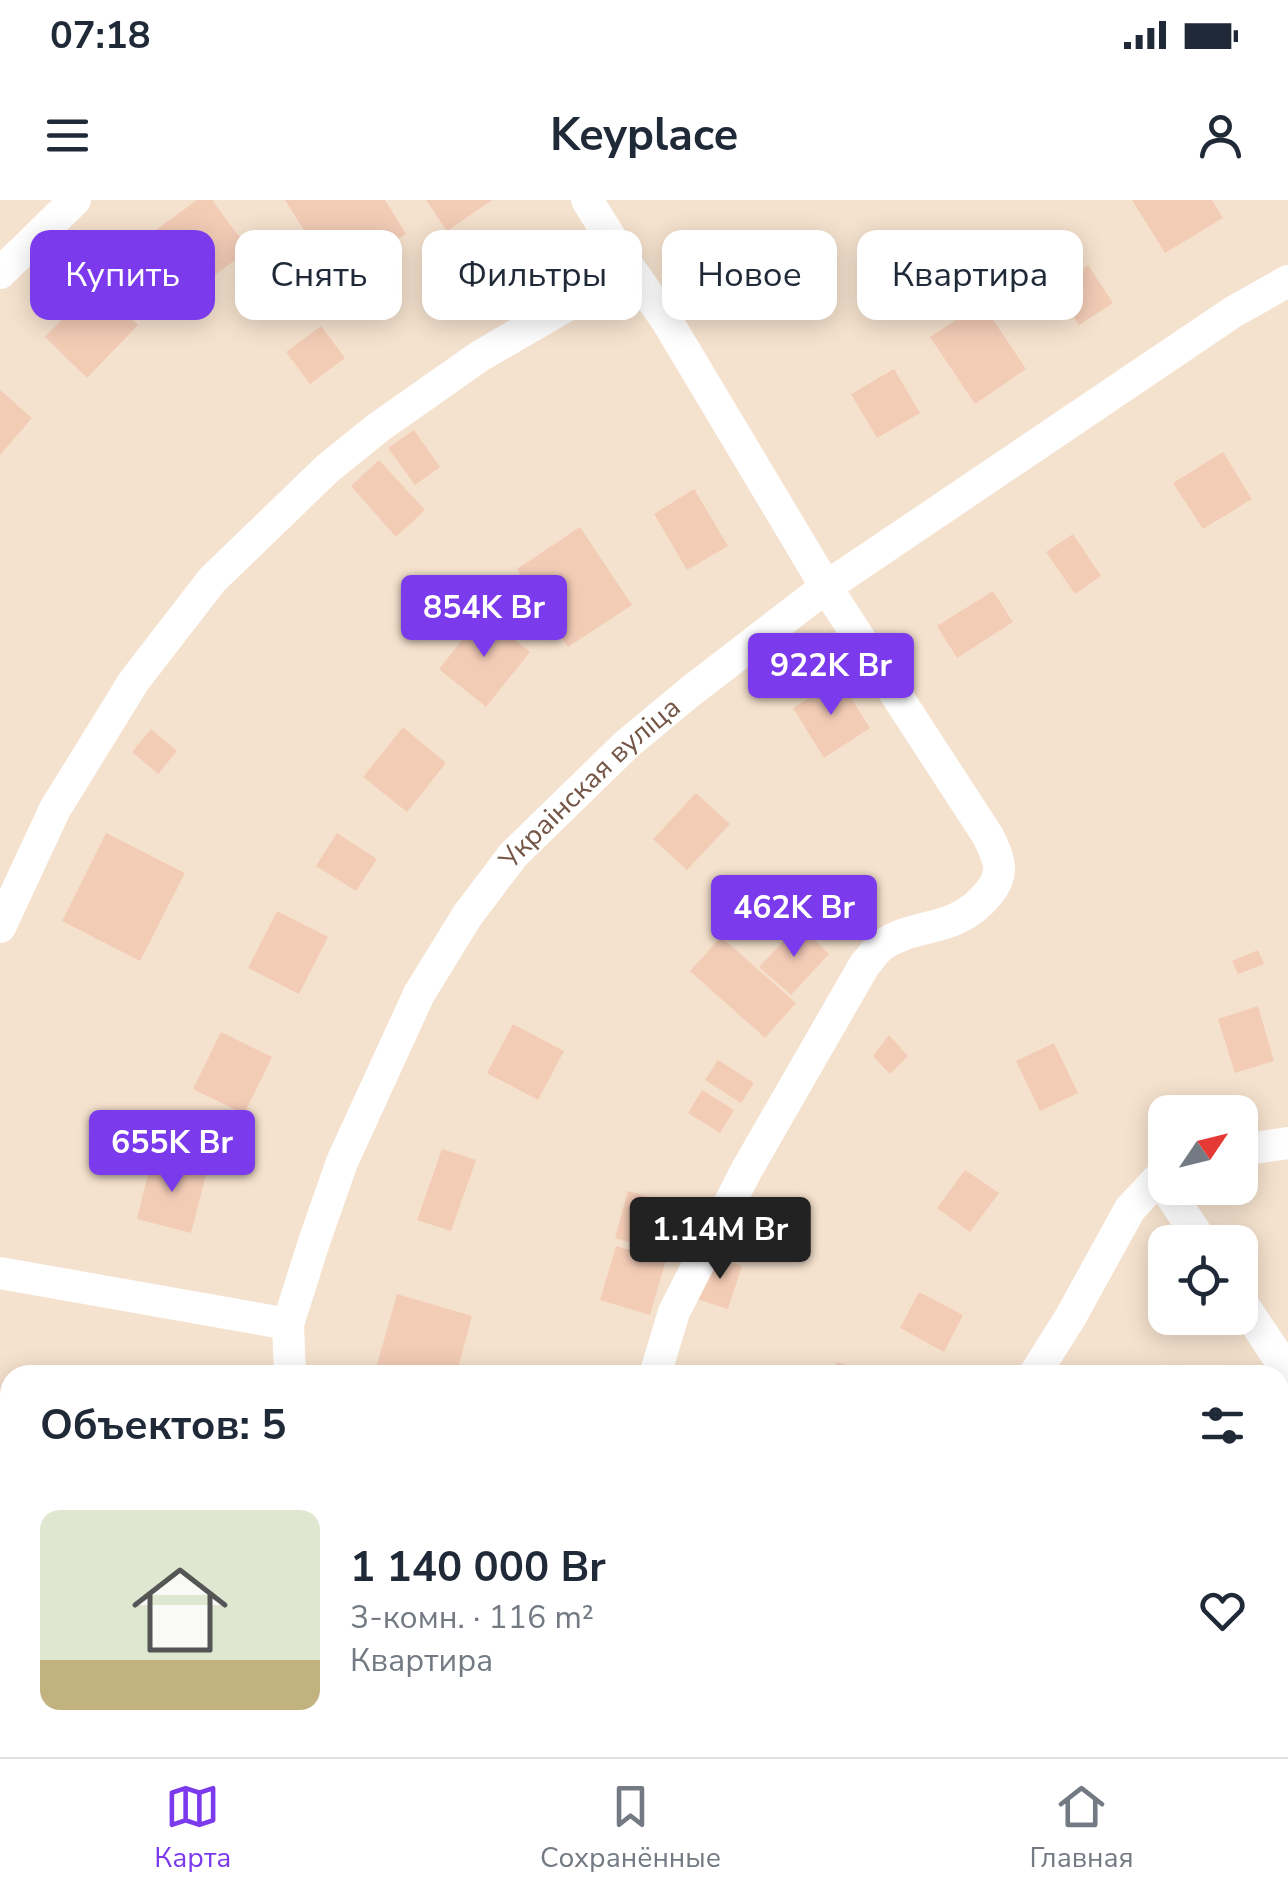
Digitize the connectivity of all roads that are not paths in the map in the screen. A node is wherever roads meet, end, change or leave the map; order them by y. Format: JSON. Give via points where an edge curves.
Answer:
{"nodes":[{"id":1,"x":74,"y":200,"type":"edge"},
{"id":2,"x":587,"y":200,"type":"edge"},
{"id":3,"x":606,"y":230,"type":"edge"},
{"id":4,"x":0,"y":274,"type":"edge"},
{"id":5,"x":1288,"y":281,"type":"edge"},
{"id":6,"x":642,"y":286,"type":"edge"},
{"id":7,"x":542,"y":320,"type":"edge"},
{"id":8,"x":826,"y":587,"type":"junction"},
{"id":9,"x":0,"y":927,"type":"edge"},
{"id":10,"x":1288,"y":1143,"type":"edge"},
{"id":11,"x":1258,"y":1147,"type":"edge"},
{"id":12,"x":1148,"y":1195,"type":"edge"},
{"id":13,"x":0,"y":1273,"type":"edge"},
{"id":14,"x":288,"y":1324,"type":"junction"},
{"id":15,"x":1258,"y":1327,"type":"edge"},
{"id":16,"x":290,"y":1365,"type":"edge"},
{"id":17,"x":658,"y":1365,"type":"edge"},
{"id":18,"x":1040,"y":1365,"type":"edge"},
{"id":19,"x":1283,"y":1365,"type":"edge"}],
"edges":[{"from":1,"to":4,"type":"street"},
{"from":2,"to":3,"type":"street"},
{"from":5,"to":8,"type":"street","name":"Украінская вуліца"},
{"from":6,"to":8,"type":"street"},
{"from":7,"to":9,"type":"street","via":[[380,427],[212,580],[134,681],[55,809]]},
{"from":8,"to":14,"type":"street","name":"Украінская вуліца","via":[[627,744],[513,855],[467,916],[419,994],[350,1145]]},
{"from":8,"to":17,"type":"street","via":[[988,836],[1000,860],[997,883],[977,907],[880,947],[865,964],[746,1171],[674,1312]]},
{"from":10,"to":11,"type":"street"},
{"from":12,"to":18,"type":"street","via":[[1130,1209]]},
{"from":13,"to":14,"type":"street"},
{"from":14,"to":16,"type":"street","name":"Украінская вуліца"},
{"from":15,"to":19,"type":"street"}]}
